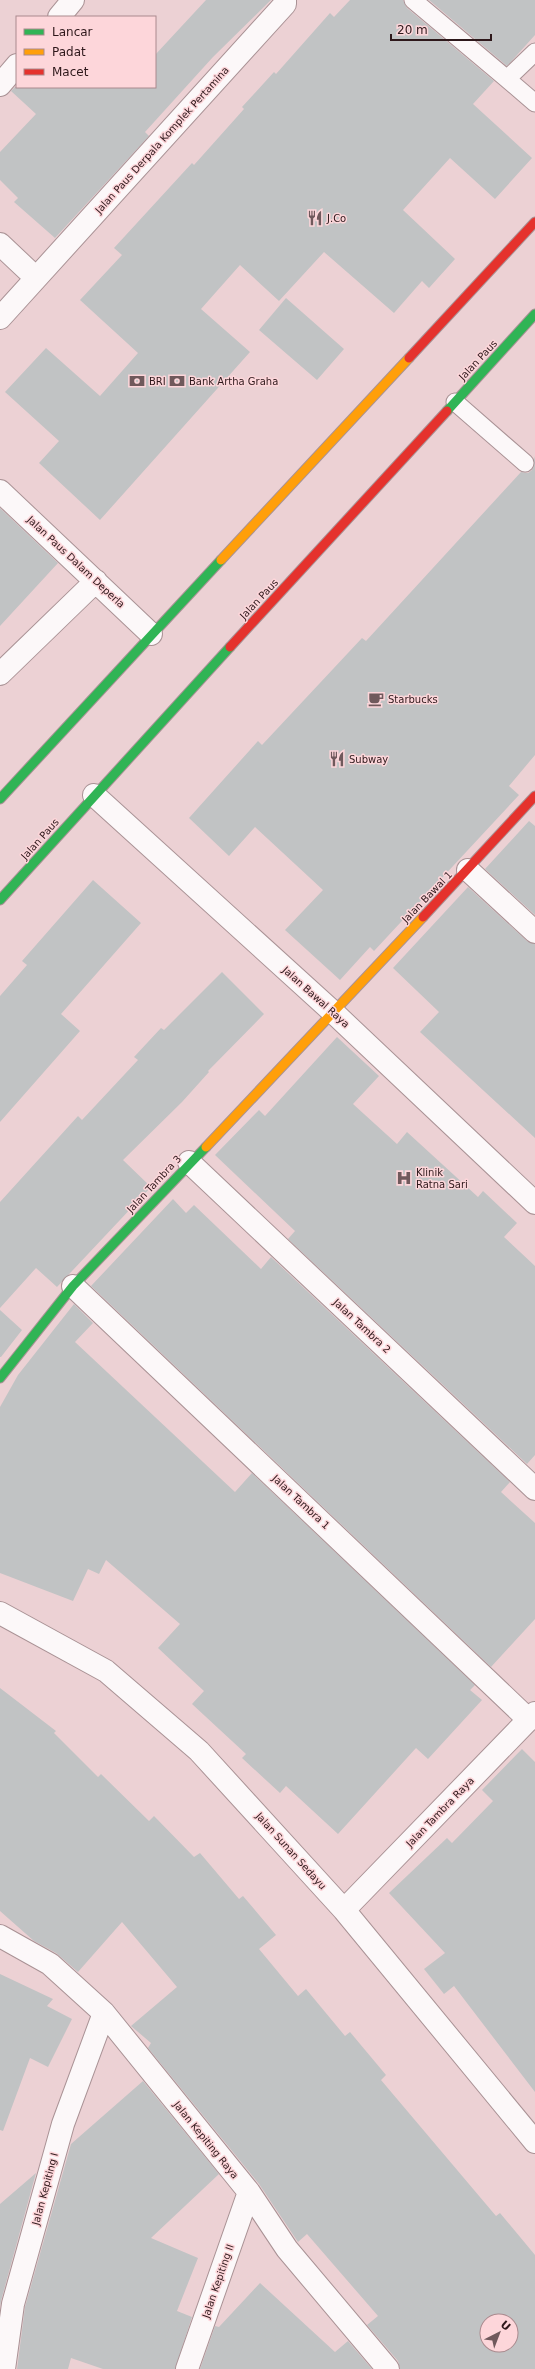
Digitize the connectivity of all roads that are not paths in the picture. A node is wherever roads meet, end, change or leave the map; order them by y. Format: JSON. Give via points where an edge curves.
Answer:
{"nodes":[{"id":1,"x":285,"y":0,"type":"edge"},
{"id":2,"x":414,"y":0,"type":"edge"},
{"id":3,"x":535,"y":52,"type":"edge"},
{"id":4,"x":16,"y":66,"type":"edge"},
{"id":5,"x":507,"y":80,"type":"junction"},
{"id":6,"x":0,"y":85,"type":"edge"},
{"id":7,"x":535,"y":103,"type":"edge"},
{"id":8,"x":535,"y":222,"type":"edge"},
{"id":9,"x":0,"y":244,"type":"edge"},
{"id":10,"x":36,"y":278,"type":"junction"},
{"id":11,"x":535,"y":314,"type":"edge"},
{"id":12,"x":0,"y":318,"type":"edge"},
{"id":13,"x":455,"y":402,"type":"junction"},
{"id":14,"x":525,"y":463,"type":"dead end"},
{"id":15,"x":0,"y":491,"type":"edge"},
{"id":16,"x":96,"y":581,"type":"junction"},
{"id":17,"x":152,"y":634,"type":"junction"},
{"id":18,"x":0,"y":674,"type":"edge"},
{"id":19,"x":94,"y":795,"type":"junction"},
{"id":20,"x":535,"y":796,"type":"edge"},
{"id":21,"x":0,"y":799,"type":"edge"},
{"id":22,"x":468,"y":870,"type":"junction"},
{"id":23,"x":0,"y":900,"type":"edge"},
{"id":24,"x":535,"y":932,"type":"edge"},
{"id":25,"x":334,"y":1013,"type":"junction"},
{"id":26,"x":189,"y":1162,"type":"junction"},
{"id":27,"x":535,"y":1203,"type":"edge"},
{"id":28,"x":73,"y":1286,"type":"junction"},
{"id":29,"x":0,"y":1378,"type":"edge"},
{"id":30,"x":535,"y":1489,"type":"edge"},
{"id":31,"x":0,"y":1613,"type":"edge"},
{"id":32,"x":532,"y":1717,"type":"edge"},
{"id":33,"x":344,"y":1910,"type":"junction"},
{"id":34,"x":0,"y":1936,"type":"edge"},
{"id":35,"x":104,"y":2013,"type":"junction"},
{"id":36,"x":535,"y":2142,"type":"edge"},
{"id":37,"x":249,"y":2192,"type":"junction"},
{"id":38,"x":4,"y":2369,"type":"edge"},
{"id":39,"x":186,"y":2369,"type":"edge"},
{"id":40,"x":388,"y":2369,"type":"edge"}],
"edges":[{"from":1,"to":10,"type":"street","name":"Jalan Paus Derpala Komplek Pertamina","via":[[285,4]]},
{"from":2,"to":5,"type":"lane"},
{"from":3,"to":5,"type":"lane"},
{"from":4,"to":6,"type":"street"},
{"from":5,"to":7,"type":"lane"},
{"from":8,"to":17,"type":"main road"},
{"from":9,"to":10,"type":"street"},
{"from":10,"to":12,"type":"street","name":"Jalan Paus Derpala Komplek Pertamina"},
{"from":11,"to":13,"type":"main road","name":"Jalan Paus"},
{"from":13,"to":14,"type":"lane"},
{"from":13,"to":19,"type":"main road","name":"Jalan Paus"},
{"from":15,"to":16,"type":"street","name":"Jalan Paus Dalam Deperla"},
{"from":16,"to":17,"type":"street","name":"Jalan Paus Dalam Deperla"},
{"from":16,"to":18,"type":"street"},
{"from":17,"to":21,"type":"main road"},
{"from":19,"to":23,"type":"main road","name":"Jalan Paus"},
{"from":19,"to":25,"type":"street","name":"Jalan Bawal Raya"},
{"from":20,"to":22,"type":"main road","name":"Jalan Bawal 1"},
{"from":22,"to":24,"type":"street"},
{"from":22,"to":25,"type":"main road","name":"Jalan Bawal 1"},
{"from":25,"to":26,"type":"main road","name":"Jalan Tambra 3"},
{"from":25,"to":27,"type":"street","name":"Jalan Bawal Raya"},
{"from":26,"to":28,"type":"main road","name":"Jalan Tambra 3"},
{"from":26,"to":30,"type":"street","name":"Jalan Tambra 2"},
{"from":28,"to":29,"type":"main road","name":"Jalan Tambra 3"},
{"from":28,"to":32,"type":"street","name":"Jalan Tambra 1"},
{"from":31,"to":33,"type":"street","name":"Jalan Sunan Sedayu","via":[[106,1671],[200,1751]]},
{"from":32,"to":33,"type":"street","name":"Jalan Tambra Raya"},
{"from":33,"to":36,"type":"street","name":"Jalan Sunan Sedayu"},
{"from":34,"to":35,"type":"street","name":"Jalan Kepiting Raya","via":[[50,1964]]},
{"from":35,"to":37,"type":"street","name":"Jalan Kepiting Raya"},
{"from":35,"to":38,"type":"street","name":"Jalan Kepiting I","via":[[63,2124],[13,2304]]},
{"from":37,"to":39,"type":"street","name":"Jalan Kepiting II"},
{"from":37,"to":40,"type":"street","name":"Jalan Kepiting Raya","via":[[287,2249]]}]}
